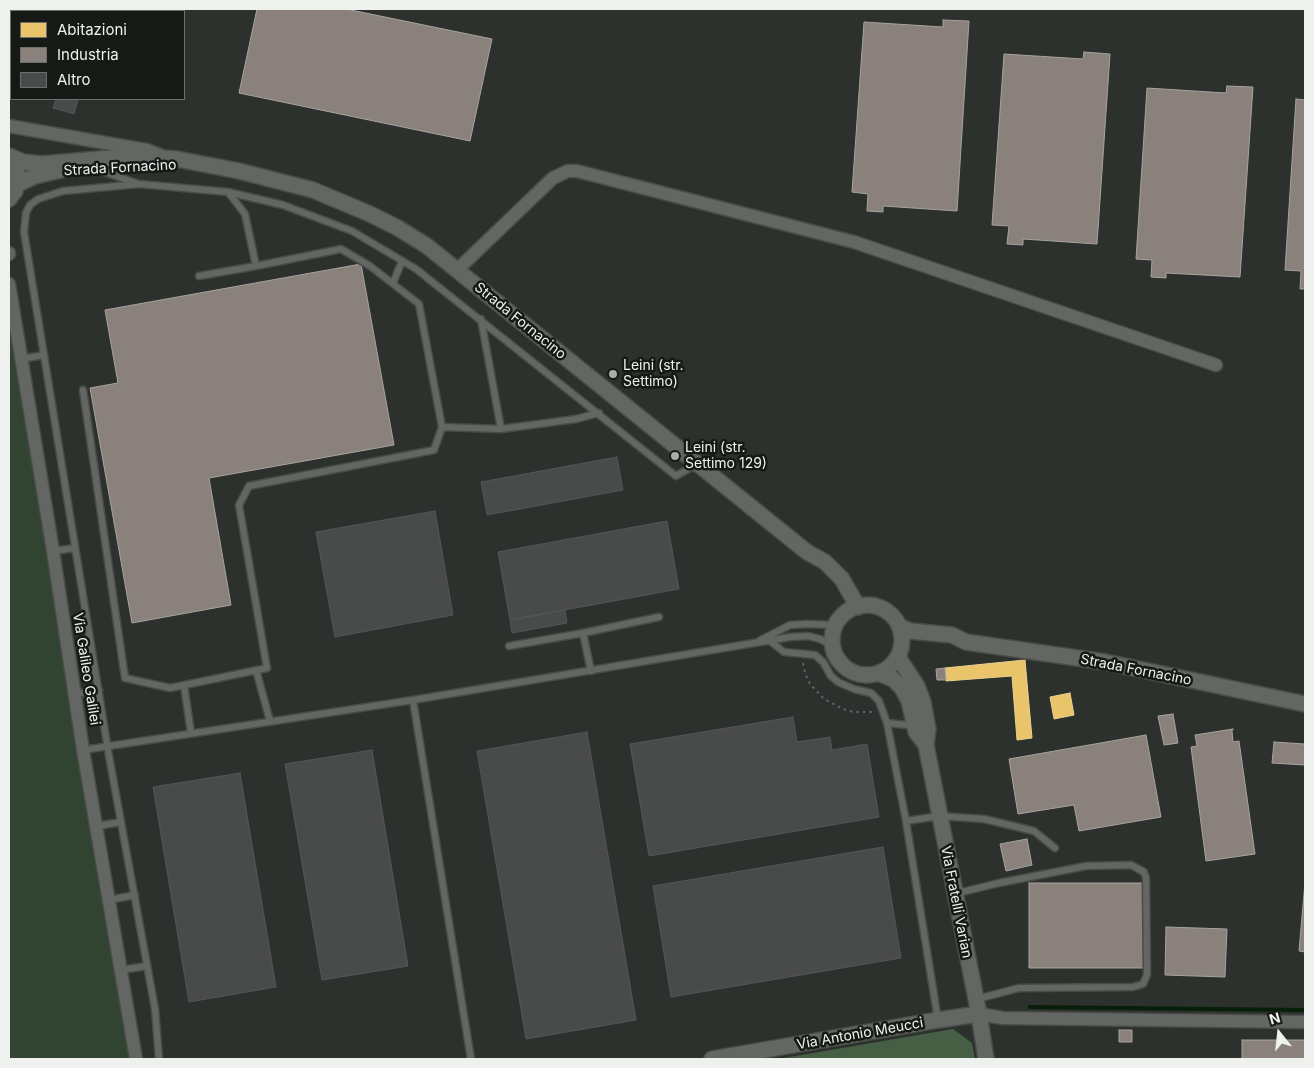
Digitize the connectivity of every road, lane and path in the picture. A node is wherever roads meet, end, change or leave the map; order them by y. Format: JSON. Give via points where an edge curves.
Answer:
{"nodes":[{"id":1,"x":9,"y":126,"type":"edge"},
{"id":2,"x":9,"y":157,"type":"edge"},
{"id":3,"x":169,"y":158,"type":"junction"},
{"id":4,"x":195,"y":163,"type":"junction"},
{"id":5,"x":90,"y":167,"type":"junction"},
{"id":6,"x":18,"y":184,"type":"junction"},
{"id":7,"x":139,"y":184,"type":"junction"},
{"id":8,"x":228,"y":192,"type":"junction"},
{"id":9,"x":9,"y":200,"type":"edge"},
{"id":10,"x":402,"y":261,"type":"junction"},
{"id":11,"x":256,"y":266,"type":"junction"},
{"id":12,"x":457,"y":270,"type":"junction"},
{"id":13,"x":200,"y":276,"type":"dead end"},
{"id":14,"x":393,"y":283,"type":"junction"},
{"id":15,"x":9,"y":284,"type":"edge"},
{"id":16,"x":481,"y":319,"type":"junction"},
{"id":17,"x":44,"y":356,"type":"junction"},
{"id":18,"x":20,"y":359,"type":"junction"},
{"id":19,"x":1216,"y":365,"type":"dead end"},
{"id":20,"x":83,"y":390,"type":"dead end"},
{"id":21,"x":598,"y":413,"type":"junction"},
{"id":22,"x":442,"y":427,"type":"junction"},
{"id":23,"x":502,"y":429,"type":"junction"},
{"id":24,"x":697,"y":464,"type":"junction"},
{"id":25,"x":75,"y":548,"type":"junction"},
{"id":26,"x":53,"y":551,"type":"junction"},
{"id":27,"x":807,"y":552,"type":"junction"},
{"id":28,"x":858,"y":607,"type":"junction"},
{"id":29,"x":660,"y":617,"type":"dead end"},
{"id":30,"x":838,"y":621,"type":"junction"},
{"id":31,"x":899,"y":626,"type":"junction"},
{"id":32,"x":583,"y":633,"type":"junction"},
{"id":33,"x":770,"y":641,"type":"junction"},
{"id":34,"x":966,"y":642,"type":"junction"},
{"id":35,"x":753,"y":644,"type":"junction"},
{"id":36,"x":509,"y":646,"type":"dead end"},
{"id":37,"x":833,"y":646,"type":"junction"},
{"id":38,"x":899,"y":654,"type":"junction"},
{"id":39,"x":802,"y":662,"type":"dead end"},
{"id":40,"x":256,"y":670,"type":"junction"},
{"id":41,"x":591,"y":671,"type":"junction"},
{"id":42,"x":878,"y":673,"type":"junction"},
{"id":43,"x":184,"y":685,"type":"junction"},
{"id":44,"x":99,"y":690,"type":"junction"},
{"id":45,"x":75,"y":694,"type":"junction"},
{"id":46,"x":413,"y":700,"type":"junction"},
{"id":47,"x":1305,"y":704,"type":"edge"},
{"id":48,"x":872,"y":712,"type":"dead end"},
{"id":49,"x":270,"y":721,"type":"junction"},
{"id":50,"x":920,"y":722,"type":"junction"},
{"id":51,"x":887,"y":723,"type":"junction"},
{"id":52,"x":191,"y":733,"type":"junction"},
{"id":53,"x":108,"y":746,"type":"junction"},
{"id":54,"x":84,"y":750,"type":"junction"},
{"id":55,"x":939,"y":816,"type":"junction"},
{"id":56,"x":906,"y":821,"type":"junction"},
{"id":57,"x":121,"y":822,"type":"junction"},
{"id":58,"x":96,"y":826,"type":"junction"},
{"id":59,"x":1056,"y":848,"type":"dead end"},
{"id":60,"x":954,"y":894,"type":"junction"},
{"id":61,"x":135,"y":895,"type":"junction"},
{"id":62,"x":109,"y":900,"type":"junction"},
{"id":63,"x":147,"y":966,"type":"junction"},
{"id":64,"x":121,"y":970,"type":"junction"},
{"id":65,"x":976,"y":999,"type":"junction"},
{"id":66,"x":979,"y":1014,"type":"junction"},
{"id":67,"x":938,"y":1020,"type":"junction"},
{"id":68,"x":1305,"y":1022,"type":"edge"},
{"id":69,"x":136,"y":1059,"type":"edge"},
{"id":70,"x":159,"y":1059,"type":"edge"},
{"id":71,"x":471,"y":1059,"type":"edge"},
{"id":72,"x":712,"y":1059,"type":"edge"},
{"id":73,"x":986,"y":1059,"type":"edge"}],
"edges":[{"from":1,"to":3,"type":"street","name":"Strada Fornacino","via":[[139,148]]},
{"from":2,"to":3,"type":"street","name":"Strada Fornacino","via":[[42,164],[111,158]]},
{"from":2,"to":6,"type":"street","via":[[17,169]]},
{"from":3,"to":4,"type":"street","name":"Strada Fornacino"},
{"from":4,"to":5,"type":"street","name":"Strada Fornacino"},
{"from":4,"to":12,"type":"street","name":"Strada Fornacino","via":[[313,190],[398,228]]},
{"from":5,"to":6,"type":"street","name":"Strada Fornacino","via":[[50,172]]},
{"from":5,"to":7,"type":"lane"},
{"from":6,"to":9,"type":"street"},
{"from":7,"to":8,"type":"lane"},
{"from":7,"to":17,"type":"lane","via":[[63,191],[38,198],[30,205],[24,232]]},
{"from":8,"to":10,"type":"lane","via":[[283,206],[352,231]]},
{"from":8,"to":11,"type":"lane","via":[[245,214]]},
{"from":10,"to":14,"type":"lane"},
{"from":10,"to":16,"type":"lane"},
{"from":11,"to":13,"type":"lane"},
{"from":11,"to":14,"type":"lane","via":[[341,249]]},
{"from":12,"to":19,"type":"street","via":[[553,178],[577,170],[854,242]]},
{"from":12,"to":24,"type":"street","name":"Strada Fornacino"},
{"from":14,"to":22,"type":"lane","via":[[420,304]]},
{"from":15,"to":18,"type":"street","name":"Via Galileo Galilei"},
{"from":16,"to":21,"type":"lane"},
{"from":16,"to":23,"type":"lane"},
{"from":17,"to":18,"type":"lane"},
{"from":17,"to":25,"type":"lane"},
{"from":18,"to":26,"type":"street","name":"Via Galileo Galilei"},
{"from":20,"to":43,"type":"lane","via":[[125,678],[170,688]]},
{"from":21,"to":23,"type":"lane"},
{"from":21,"to":24,"type":"lane","via":[[676,476]]},
{"from":22,"to":23,"type":"lane"},
{"from":22,"to":40,"type":"lane","via":[[434,450],[249,486],[239,505],[267,668]]},
{"from":24,"to":27,"type":"street","name":"Strada Fornacino"},
{"from":25,"to":26,"type":"lane"},
{"from":25,"to":44,"type":"lane"},
{"from":26,"to":45,"type":"street","name":"Via Galileo Galilei"},
{"from":27,"to":28,"type":"street","name":"Strada Fornacino","via":[[836,572]]},
{"from":27,"to":30,"type":"street","name":"Strada Fornacino","via":[[839,590],[843,606]]},
{"from":28,"to":30,"type":"street"},
{"from":28,"to":31,"type":"street","via":[[878,607],[894,618]]},
{"from":29,"to":32,"type":"lane"},
{"from":30,"to":35,"type":"lane","via":[[790,625]]},
{"from":30,"to":37,"type":"street"},
{"from":31,"to":34,"type":"street","name":"Strada Fornacino","via":[[910,631],[952,635]]},
{"from":31,"to":38,"type":"street","via":[[902,644]]},
{"from":32,"to":36,"type":"lane"},
{"from":32,"to":41,"type":"lane"},
{"from":33,"to":35,"type":"lane"},
{"from":33,"to":37,"type":"lane","via":[[808,636]]},
{"from":33,"to":51,"type":"lane","via":[[784,652],[815,655],[838,682],[871,692],[879,701]]},
{"from":34,"to":38,"type":"street","name":"Strada Fornacino","via":[[920,642]]},
{"from":34,"to":47,"type":"street","name":"Strada Fornacino","via":[[1105,662]]},
{"from":35,"to":41,"type":"lane"},
{"from":37,"to":42,"type":"street","via":[[844,667],[854,673]]},
{"from":38,"to":42,"type":"street","via":[[893,664]]},
{"from":38,"to":50,"type":"street","name":"Via Fratelli Varian","via":[[923,702]]},
{"from":39,"to":48,"type":"path","via":[[810,684],[824,699],[848,711]]},
{"from":40,"to":43,"type":"lane"},
{"from":40,"to":49,"type":"lane"},
{"from":41,"to":46,"type":"lane"},
{"from":42,"to":50,"type":"street","name":"Via Fratelli Varian","via":[[902,688]]},
{"from":43,"to":52,"type":"lane"},
{"from":44,"to":45,"type":"lane"},
{"from":44,"to":53,"type":"lane"},
{"from":45,"to":54,"type":"street","name":"Via Galileo Galilei"},
{"from":46,"to":49,"type":"lane"},
{"from":46,"to":71,"type":"lane"},
{"from":49,"to":52,"type":"lane"},
{"from":50,"to":51,"type":"lane"},
{"from":50,"to":55,"type":"street","name":"Via Fratelli Varian","via":[[928,729],[926,745]]},
{"from":51,"to":56,"type":"lane"},
{"from":52,"to":53,"type":"lane"},
{"from":53,"to":54,"type":"lane"},
{"from":53,"to":57,"type":"lane"},
{"from":54,"to":58,"type":"street","name":"Via Galileo Galilei"},
{"from":55,"to":56,"type":"lane"},
{"from":55,"to":59,"type":"lane","via":[[971,818],[1034,831]]},
{"from":55,"to":60,"type":"street","name":"Via Fratelli Varian"},
{"from":56,"to":67,"type":"lane"},
{"from":57,"to":58,"type":"lane"},
{"from":57,"to":61,"type":"lane"},
{"from":58,"to":62,"type":"street","name":"Via Galileo Galilei"},
{"from":60,"to":65,"type":"street","name":"Via Fratelli Varian"},
{"from":60,"to":65,"type":"lane","via":[[1086,866],[1131,865],[1144,872],[1146,878],[1147,975],[1143,984],[1133,987],[1019,988]]},
{"from":61,"to":62,"type":"lane"},
{"from":61,"to":63,"type":"lane"},
{"from":62,"to":64,"type":"street","name":"Via Galileo Galilei"},
{"from":63,"to":64,"type":"lane"},
{"from":63,"to":70,"type":"lane"},
{"from":64,"to":69,"type":"street","name":"Via Galileo Galilei"},
{"from":65,"to":66,"type":"street","name":"Via Fratelli Varian"},
{"from":66,"to":67,"type":"street","name":"Via Antonio Meucci"},
{"from":66,"to":68,"type":"street","via":[[1013,1018]]},
{"from":66,"to":73,"type":"street","name":"Via Fratelli Varian"},
{"from":67,"to":72,"type":"street","name":"Via Antonio Meucci"}]}
